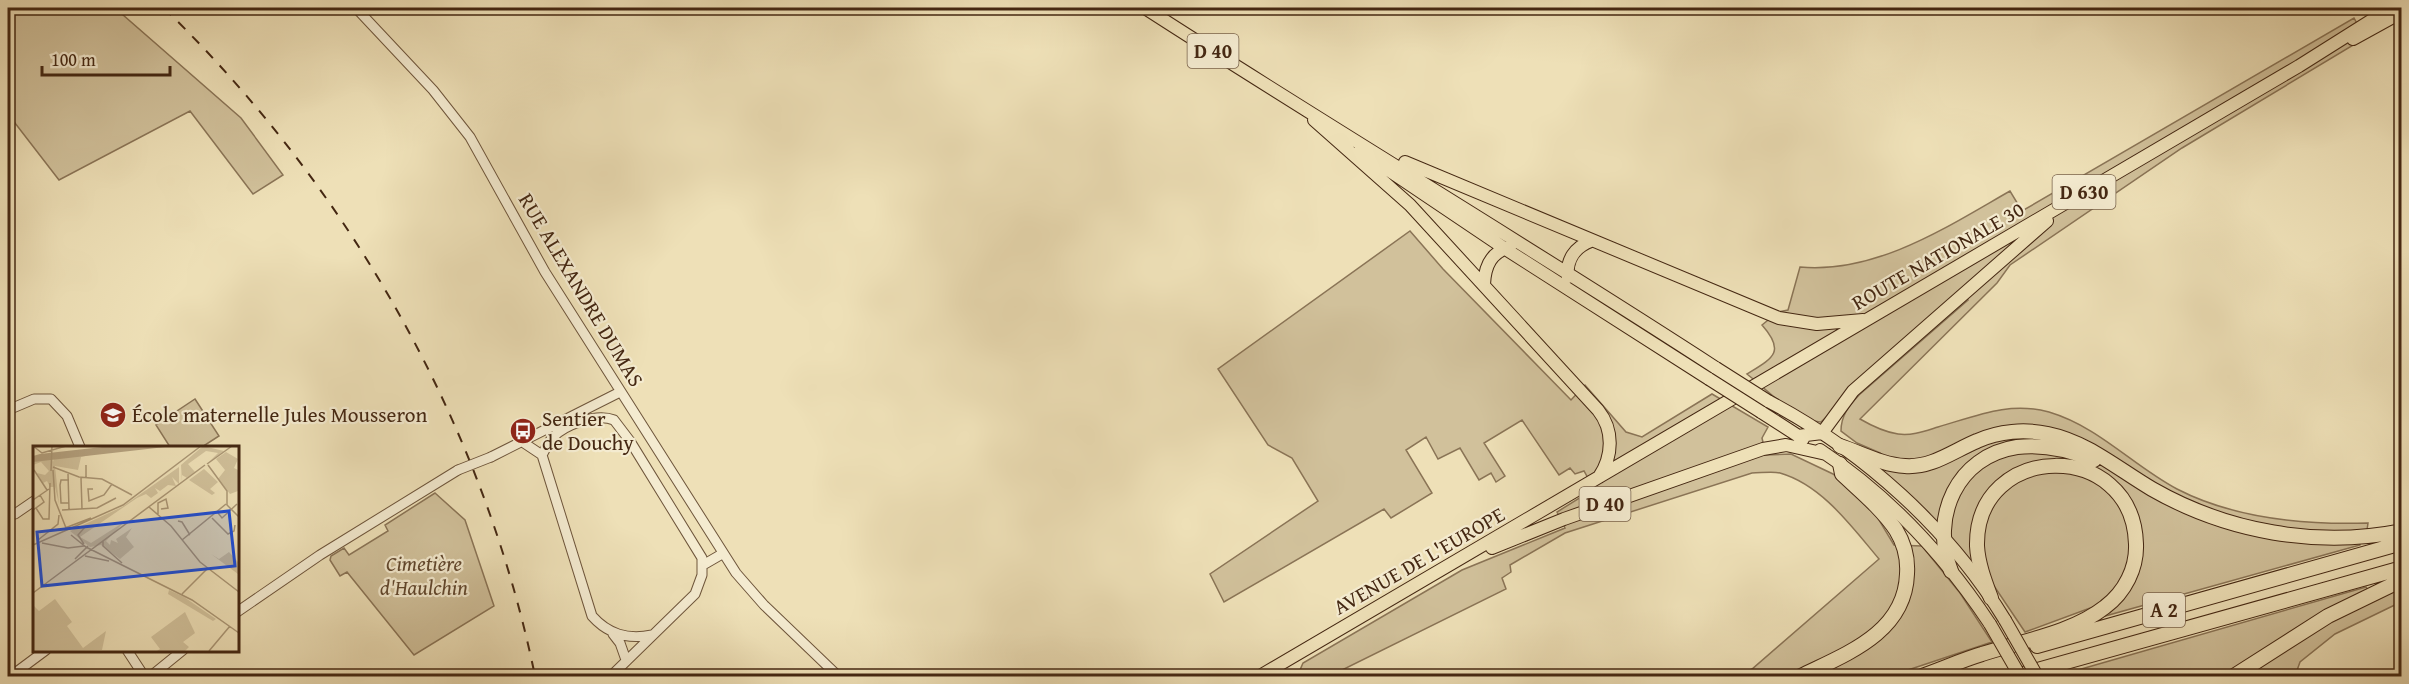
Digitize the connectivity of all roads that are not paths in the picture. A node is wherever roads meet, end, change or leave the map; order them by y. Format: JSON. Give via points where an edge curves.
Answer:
{"nodes":[{"id":1,"x":357,"y":8,"type":"edge"},
{"id":2,"x":1145,"y":8,"type":"edge"},
{"id":3,"x":2391,"y":8,"type":"edge"},
{"id":4,"x":2402,"y":12,"type":"edge"},
{"id":5,"x":2299,"y":66,"type":"junction"},
{"id":6,"x":1281,"y":95,"type":"junction"},
{"id":7,"x":1314,"y":120,"type":"junction"},
{"id":8,"x":1348,"y":134,"type":"junction"},
{"id":9,"x":2066,"y":203,"type":"junction"},
{"id":10,"x":1591,"y":241,"type":"junction"},
{"id":11,"x":1526,"y":245,"type":"junction"},
{"id":12,"x":1504,"y":248,"type":"junction"},
{"id":13,"x":1568,"y":272,"type":"junction"},
{"id":14,"x":1484,"y":284,"type":"junction"},
{"id":15,"x":1585,"y":299,"type":"junction"},
{"id":16,"x":1870,"y":319,"type":"junction"},
{"id":17,"x":620,"y":392,"type":"junction"},
{"id":18,"x":1768,"y":401,"type":"junction"},
{"id":19,"x":8,"y":410,"type":"edge"},
{"id":20,"x":1780,"y":425,"type":"junction"},
{"id":21,"x":1822,"y":433,"type":"junction"},
{"id":22,"x":1798,"y":436,"type":"junction"},
{"id":23,"x":521,"y":441,"type":"junction"},
{"id":24,"x":80,"y":446,"type":"edge"},
{"id":25,"x":1840,"y":446,"type":"junction"},
{"id":26,"x":1763,"y":449,"type":"junction"},
{"id":27,"x":1826,"y":454,"type":"junction"},
{"id":28,"x":542,"y":455,"type":"junction"},
{"id":29,"x":1840,"y":464,"type":"junction"},
{"id":30,"x":1597,"y":479,"type":"junction"},
{"id":31,"x":2142,"y":483,"type":"junction"},
{"id":32,"x":33,"y":502,"type":"edge"},
{"id":33,"x":8,"y":515,"type":"edge"},
{"id":34,"x":2402,"y":531,"type":"edge"},
{"id":35,"x":1944,"y":540,"type":"junction"},
{"id":36,"x":2402,"y":543,"type":"edge"},
{"id":37,"x":722,"y":554,"type":"junction"},
{"id":38,"x":703,"y":565,"type":"junction"},
{"id":39,"x":1449,"y":566,"type":"junction"},
{"id":40,"x":2402,"y":568,"type":"edge"},
{"id":41,"x":1951,"y":571,"type":"junction"},
{"id":42,"x":2402,"y":580,"type":"edge"},
{"id":43,"x":1991,"y":598,"type":"junction"},
{"id":44,"x":238,"y":611,"type":"edge"},
{"id":45,"x":613,"y":634,"type":"junction"},
{"id":46,"x":652,"y":635,"type":"junction"},
{"id":47,"x":45,"y":651,"type":"edge"},
{"id":48,"x":128,"y":651,"type":"edge"},
{"id":49,"x":182,"y":651,"type":"edge"},
{"id":50,"x":626,"y":660,"type":"junction"},
{"id":51,"x":11,"y":676,"type":"edge"},
{"id":52,"x":144,"y":676,"type":"edge"},
{"id":53,"x":151,"y":676,"type":"edge"},
{"id":54,"x":610,"y":676,"type":"edge"},
{"id":55,"x":838,"y":676,"type":"edge"},
{"id":56,"x":1260,"y":676,"type":"edge"},
{"id":57,"x":1802,"y":676,"type":"edge"},
{"id":58,"x":1922,"y":676,"type":"edge"},
{"id":59,"x":1927,"y":676,"type":"edge"},
{"id":60,"x":2018,"y":676,"type":"edge"},
{"id":61,"x":2037,"y":676,"type":"edge"},
{"id":62,"x":2234,"y":676,"type":"edge"}],
"edges":[{"from":1,"to":17,"type":"street","name":"RUE ALEXANDRE DUMAS","via":[[465,130],[544,272]]},
{"from":2,"to":6,"type":"main road","number":"D 40"},
{"from":3,"to":5,"type":"main road","name":"ROUTE NATIONALE 30","number":"D 630"},
{"from":4,"to":5,"type":"main road","name":"ROUTE NATIONALE 30","number":"D 630"},
{"from":5,"to":9,"type":"main road","name":"ROUTE NATIONALE 30","number":"D 630"},
{"from":6,"to":7,"type":"main road","number":"D 40"},
{"from":6,"to":8,"type":"main road","number":"D 40"},
{"from":7,"to":12,"type":"main road","number":"D 40"},
{"from":7,"to":14,"type":"main road","via":[[1395,189]]},
{"from":8,"to":10,"type":"main road","number":"D 40","via":[[1415,168]]},
{"from":8,"to":11,"type":"main road","number":"D 40"},
{"from":9,"to":16,"type":"main road","name":"ROUTE NATIONALE 30","number":"D 630"},
{"from":9,"to":21,"type":"main road","via":[[1853,392]]},
{"from":10,"to":13,"type":"main road","via":[[1574,252]]},
{"from":10,"to":16,"type":"main road","number":"D 40","via":[[1779,318],[1824,325]]},
{"from":11,"to":12,"type":"main road"},
{"from":11,"to":13,"type":"main road","number":"D 40"},
{"from":12,"to":14,"type":"main road","via":[[1489,262]]},
{"from":12,"to":15,"type":"main road","number":"D 40"},
{"from":13,"to":15,"type":"main road","number":"D 40","via":[[1571,285]]},
{"from":13,"to":18,"type":"main road","number":"D 40","bridge":true},
{"from":14,"to":30,"type":"main road","via":[[1602,415],[1610,443],[1605,466]]},
{"from":15,"to":20,"type":"main road","number":"D 40","bridge":true},
{"from":16,"to":30,"type":"main road","name":"ROUTE NATIONALE 30","number":"D 630"},
{"from":17,"to":23,"type":"street"},
{"from":17,"to":37,"type":"street","name":"RUE ALEXANDRE DUMAS"},
{"from":18,"to":20,"type":"main road","via":[[1778,413]]},
{"from":18,"to":21,"type":"main road","number":"D 40"},
{"from":19,"to":24,"type":"street","via":[[38,398],[53,400],[67,416]]},
{"from":20,"to":22,"type":"main road","number":"D 40"},
{"from":20,"to":26,"type":"main road","via":[[1776,438]]},
{"from":21,"to":22,"type":"main road"},
{"from":21,"to":25,"type":"main road","number":"D 40"},
{"from":22,"to":27,"type":"main road","number":"D 40"},
{"from":23,"to":28,"type":"street"},
{"from":23,"to":44,"type":"street","bridge":true,"via":[[459,470],[320,555]]},
{"from":25,"to":31,"type":"highway","via":[[1911,466],[1932,462],[1992,436],[2042,433],[2083,446]]},
{"from":25,"to":35,"type":"main road","number":"D 40","via":[[1886,481]]},
{"from":26,"to":27,"type":"main road","number":"D 40","via":[[1786,445]]},
{"from":26,"to":39,"type":"main road","number":"D 40","via":[[1564,519]]},
{"from":27,"to":29,"type":"main road","number":"D 40"},
{"from":28,"to":38,"type":"street","via":[[555,435],[580,423],[602,417],[617,422],[698,548]]},
{"from":28,"to":45,"type":"street","via":[[589,609]]},
{"from":29,"to":41,"type":"main road","number":"D 40","via":[[1894,510]]},
{"from":29,"to":57,"type":"highway","via":[[1842,474],[1886,517],[1899,536],[1907,560],[1906,587],[1892,618],[1878,634]]},
{"from":30,"to":39,"type":"main road","name":"AVENUE DE L'EUROPE","number":"D 630"},
{"from":31,"to":34,"type":"highway","via":[[2211,517],[2275,533],[2343,538]]},
{"from":31,"to":35,"type":"highway","via":[[2061,449],[2029,446],[2002,451],[1976,465],[1954,488],[1946,507]]},
{"from":32,"to":33,"type":"street"},
{"from":35,"to":41,"type":"highway"},
{"from":35,"to":43,"type":"main road","number":"D 40"},
{"from":36,"to":59,"type":"highway","number":"A 2"},
{"from":37,"to":38,"type":"street"},
{"from":37,"to":55,"type":"street","name":"RUE ALEXANDRE DUMAS","via":[[758,599]]},
{"from":38,"to":46,"type":"street","via":[[692,597]]},
{"from":39,"to":56,"type":"main road","name":"AVENUE DE L'EUROPE","number":"D 630"},
{"from":40,"to":60,"type":"highway","number":"A 2"},
{"from":41,"to":60,"type":"main road","number":"D 40","bridge":true,"via":[[1990,624]]},
{"from":42,"to":62,"type":"highway","via":[[2328,616]]},
{"from":43,"to":58,"type":"highway","via":[[1978,557],[1978,533],[1986,507],[2003,484],[2026,470],[2062,465],[2098,476],[2115,490],[2132,522],[2136,551],[2132,572],[2111,602],[2073,624]]},
{"from":43,"to":61,"type":"main road","number":"D 40","bridge":true},
{"from":45,"to":46,"type":"street"},
{"from":45,"to":50,"type":"street"},
{"from":46,"to":50,"type":"street"},
{"from":47,"to":51,"type":"street"},
{"from":48,"to":52,"type":"street"},
{"from":49,"to":53,"type":"street"},
{"from":50,"to":54,"type":"street"}]}
